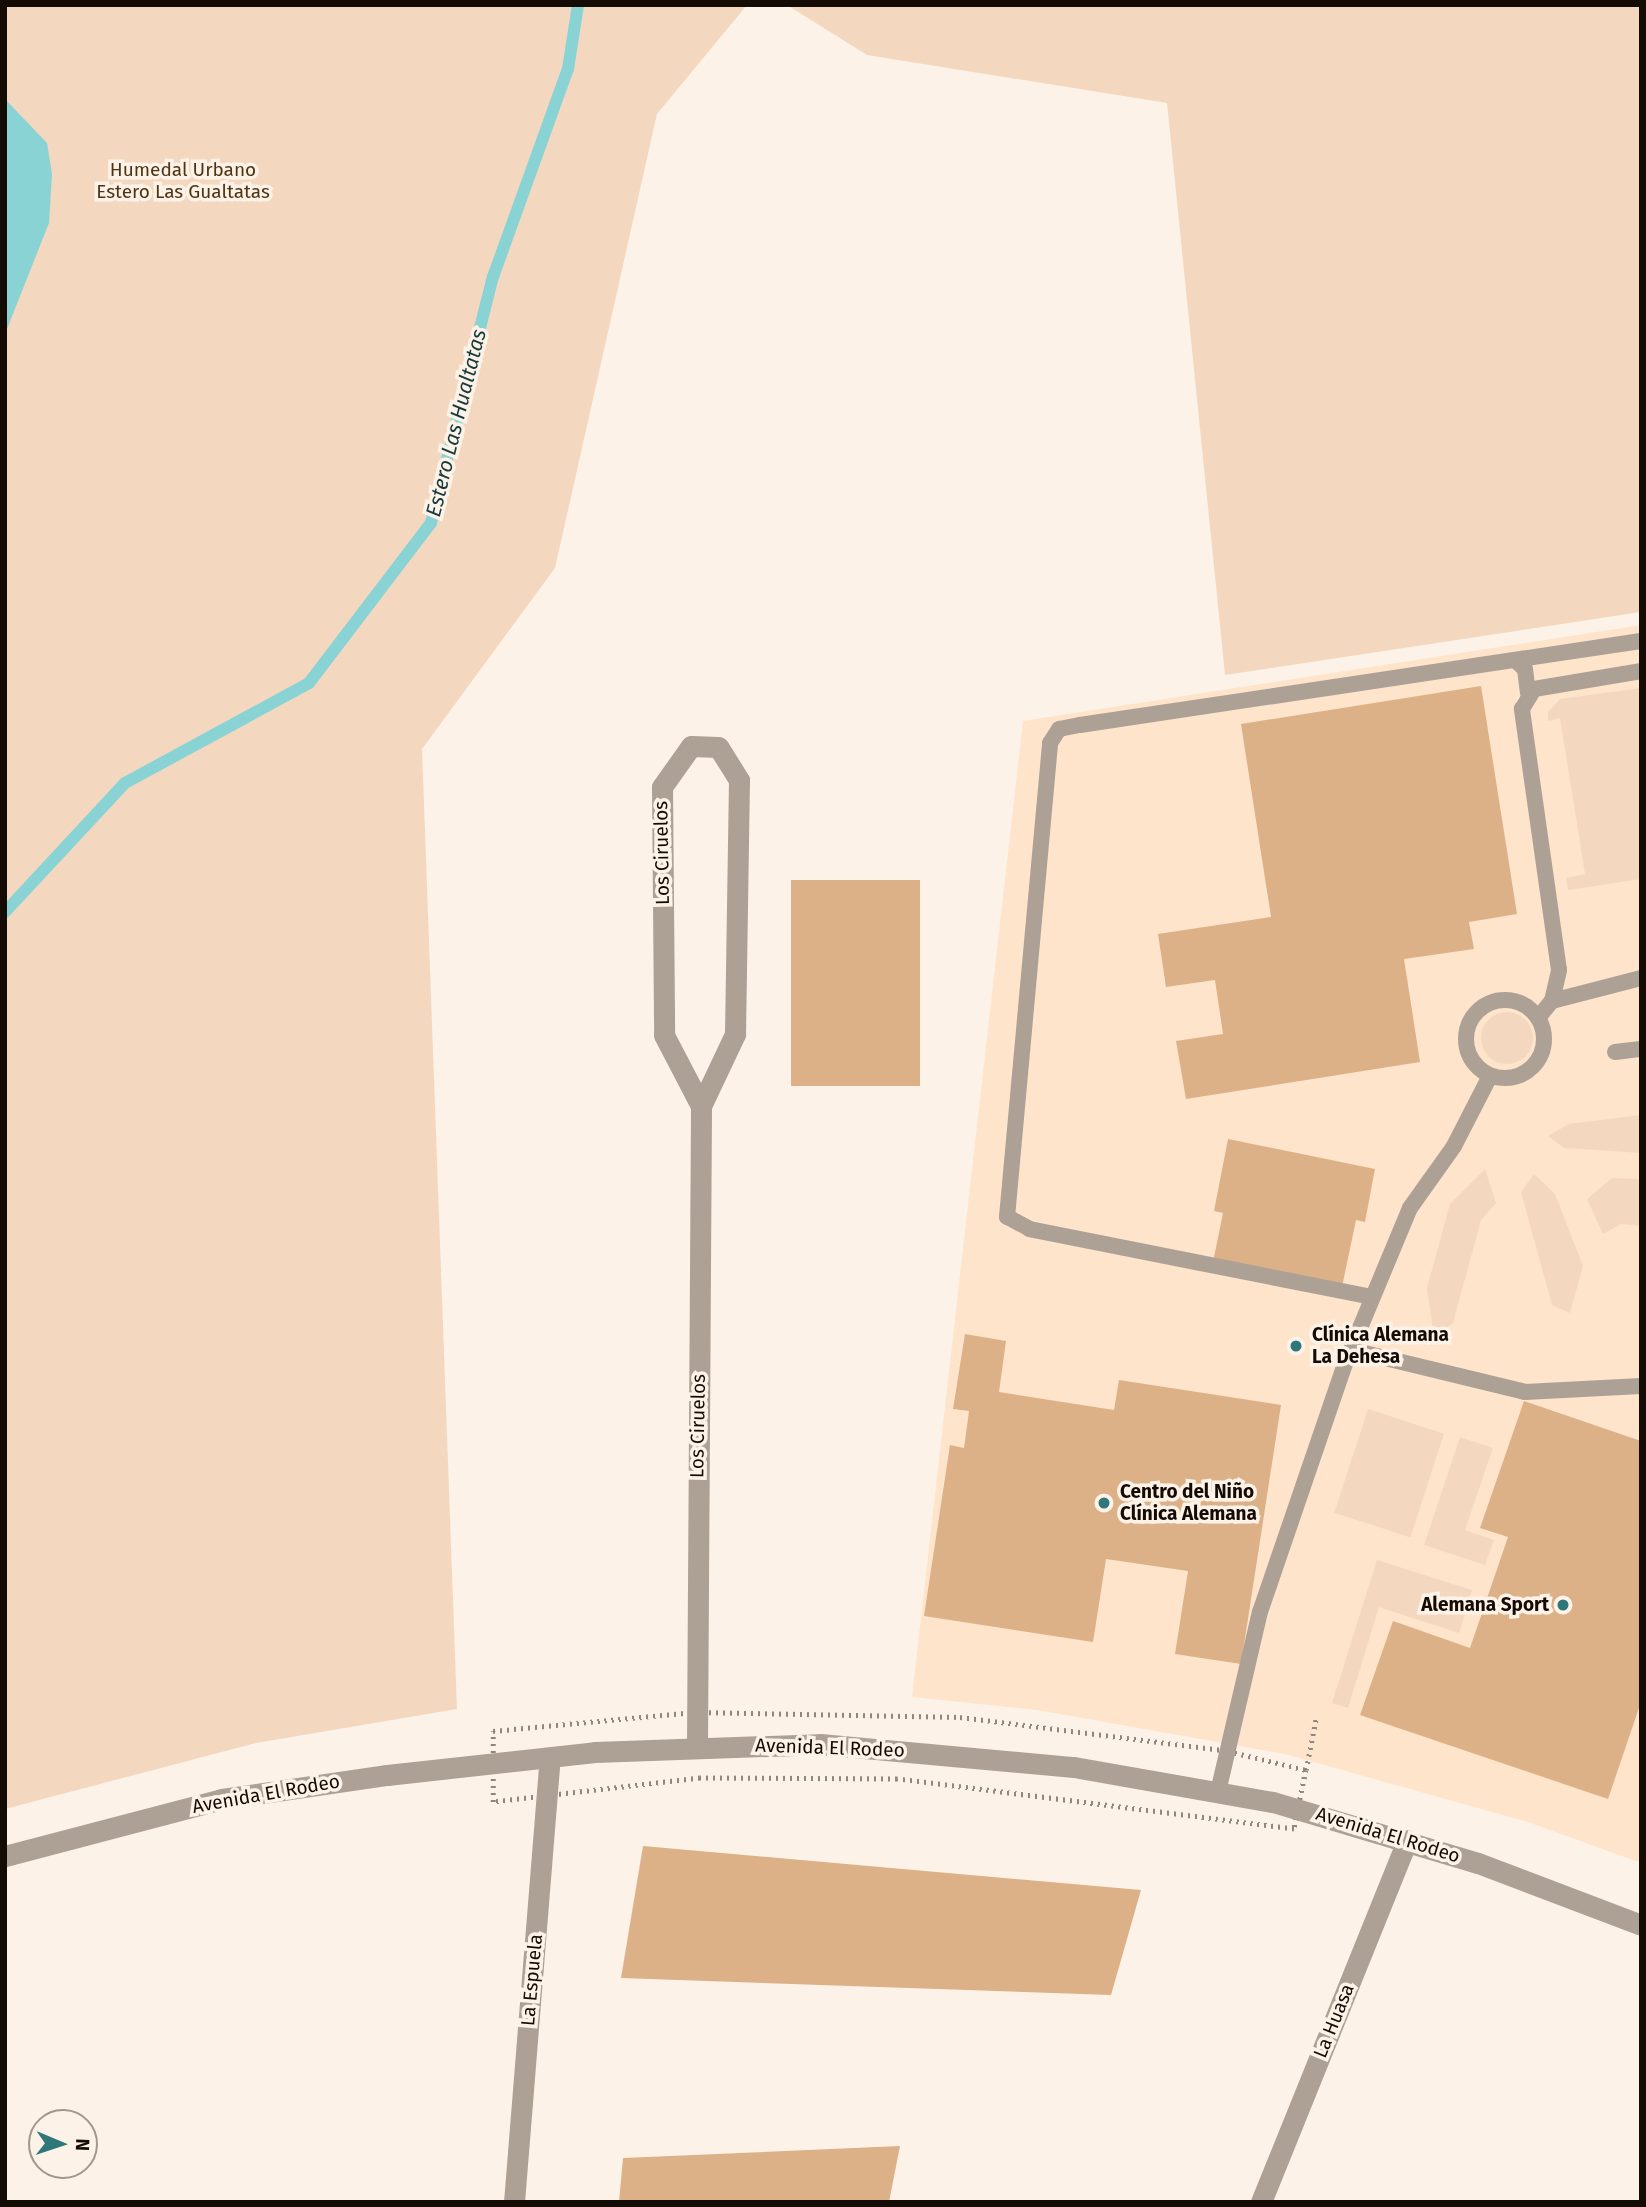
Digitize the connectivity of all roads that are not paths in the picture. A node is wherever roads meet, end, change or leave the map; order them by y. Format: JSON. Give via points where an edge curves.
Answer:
{"nodes":[{"id":1,"x":1641,"y":641,"type":"edge"},
{"id":2,"x":1515,"y":660,"type":"junction"},
{"id":3,"x":1641,"y":671,"type":"edge"},
{"id":4,"x":1528,"y":693,"type":"junction"},
{"id":5,"x":1641,"y":978,"type":"edge"},
{"id":6,"x":1552,"y":1001,"type":"junction"},
{"id":7,"x":1538,"y":1018,"type":"junction"},
{"id":8,"x":1641,"y":1049,"type":"edge"},
{"id":9,"x":1615,"y":1052,"type":"dead end"},
{"id":10,"x":1490,"y":1076,"type":"junction"},
{"id":11,"x":701,"y":1106,"type":"junction"},
{"id":12,"x":1372,"y":1297,"type":"junction"},
{"id":13,"x":1352,"y":1350,"type":"junction"},
{"id":14,"x":1641,"y":1386,"type":"edge"},
{"id":15,"x":697,"y":1746,"type":"junction"},
{"id":16,"x":550,"y":1758,"type":"junction"},
{"id":17,"x":1218,"y":1792,"type":"junction"},
{"id":18,"x":1407,"y":1840,"type":"junction"},
{"id":19,"x":5,"y":1856,"type":"edge"},
{"id":20,"x":1641,"y":1925,"type":"edge"},
{"id":21,"x":514,"y":2202,"type":"edge"},
{"id":22,"x":1261,"y":2202,"type":"edge"}],
"edges":[{"from":1,"to":2,"type":"lane"},
{"from":2,"to":4,"type":"lane","via":[[1525,669]]},
{"from":2,"to":12,"type":"lane","via":[[1059,729],[1044,764],[1004,1202],[1007,1217],[1017,1226]]},
{"from":3,"to":4,"type":"lane","via":[[1563,681]]},
{"from":4,"to":6,"type":"lane","via":[[1523,721],[1559,970]]},
{"from":5,"to":6,"type":"lane"},
{"from":6,"to":7,"type":"lane"},
{"from":7,"to":10,"type":"lane","via":[[1544,1042],[1535,1065],[1515,1078]]},
{"from":7,"to":10,"type":"lane","via":[[1507,1000],[1474,1014],[1467,1049]]},
{"from":8,"to":9,"type":"lane"},
{"from":10,"to":12,"type":"lane","via":[[1454,1146],[1410,1208]]},
{"from":11,"to":11,"type":"street","name":"Los Ciruelos","via":[[735,1034],[739,780],[718,747],[691,746],[662,787],[664,1035]]},
{"from":11,"to":15,"type":"street","name":"Los Ciruelos"},
{"from":12,"to":13,"type":"lane"},
{"from":13,"to":14,"type":"lane","via":[[1525,1392]]},
{"from":13,"to":17,"type":"lane","via":[[1271,1576]]},
{"from":15,"to":16,"type":"street","name":"Avenida El Rodeo"},
{"from":15,"to":17,"type":"street","name":"Avenida El Rodeo","via":[[820,1744],[996,1757]]},
{"from":16,"to":19,"type":"street","name":"Avenida El Rodeo","via":[[222,1799]]},
{"from":16,"to":21,"type":"street","name":"La Espuela"},
{"from":17,"to":18,"type":"street","name":"Avenida El Rodeo"},
{"from":18,"to":20,"type":"street","name":"Avenida El Rodeo"},
{"from":18,"to":22,"type":"street","name":"La Huasa"}]}
